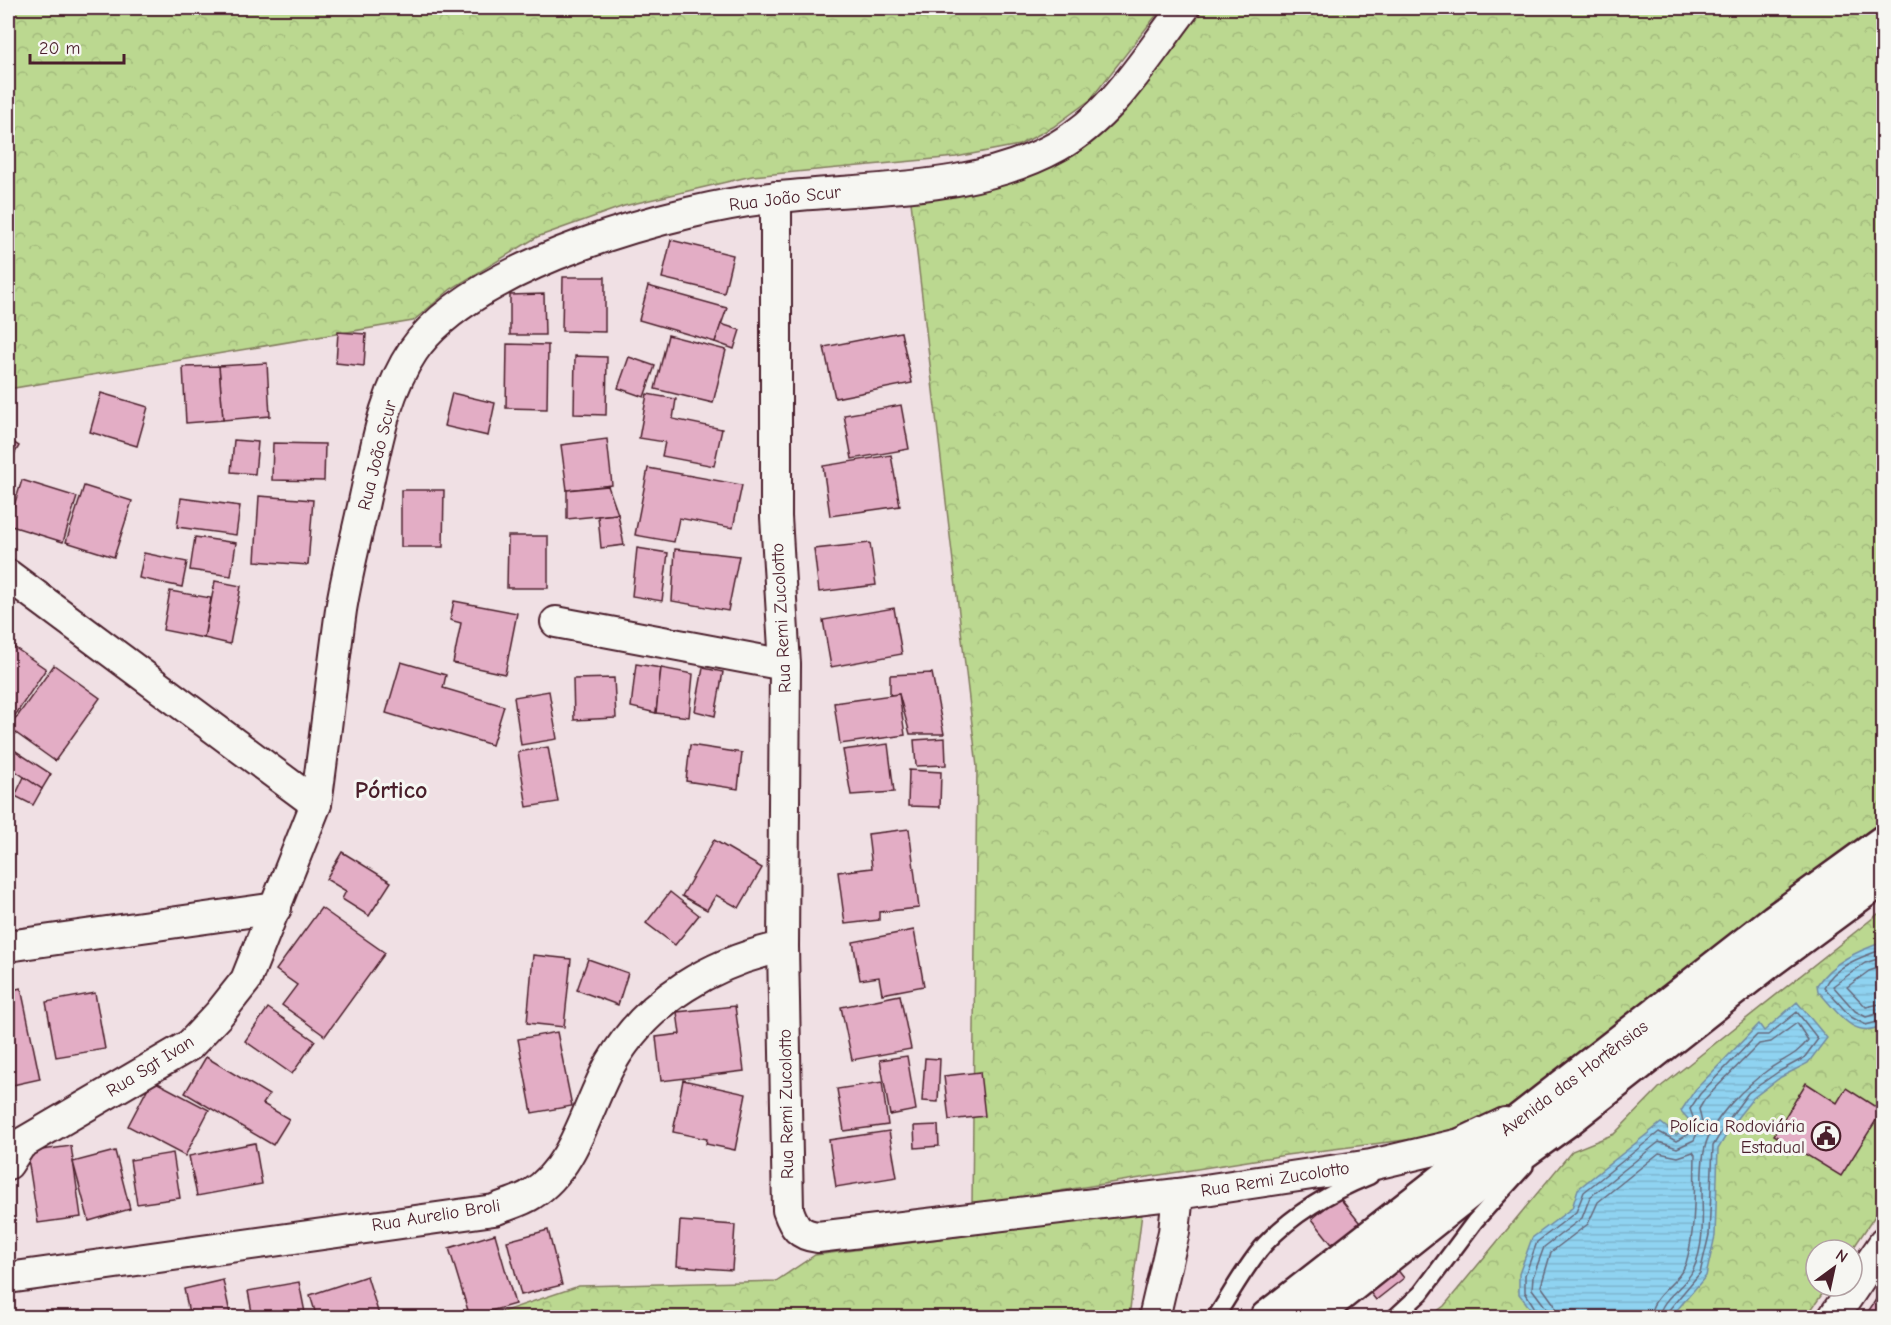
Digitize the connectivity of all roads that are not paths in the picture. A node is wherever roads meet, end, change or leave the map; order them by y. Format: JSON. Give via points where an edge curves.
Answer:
{"nodes":[{"id":1,"x":1184,"y":8,"type":"edge"},
{"id":2,"x":776,"y":197,"type":"junction"},
{"id":3,"x":8,"y":575,"type":"edge"},
{"id":4,"x":556,"y":622,"type":"dead end"},
{"id":5,"x":785,"y":665,"type":"junction"},
{"id":6,"x":316,"y":804,"type":"junction"},
{"id":7,"x":1884,"y":842,"type":"edge"},
{"id":8,"x":1884,"y":876,"type":"edge"},
{"id":9,"x":276,"y":908,"type":"junction"},
{"id":10,"x":8,"y":946,"type":"edge"},
{"id":11,"x":783,"y":947,"type":"junction"},
{"id":12,"x":1560,"y":1107,"type":"junction"},
{"id":13,"x":1425,"y":1154,"type":"junction"},
{"id":14,"x":8,"y":1164,"type":"edge"},
{"id":15,"x":1178,"y":1194,"type":"junction"},
{"id":16,"x":1884,"y":1243,"type":"edge"},
{"id":17,"x":8,"y":1278,"type":"edge"},
{"id":18,"x":1154,"y":1317,"type":"edge"},
{"id":19,"x":1215,"y":1317,"type":"edge"},
{"id":20,"x":1267,"y":1317,"type":"edge"},
{"id":21,"x":1311,"y":1317,"type":"edge"},
{"id":22,"x":1394,"y":1317,"type":"edge"},
{"id":23,"x":1833,"y":1317,"type":"edge"}],
"edges":[{"from":1,"to":2,"type":"street","name":"Rua João Scur","via":[[1113,100],[1086,129],[1055,148],[964,178]]},
{"from":2,"to":5,"type":"street","name":"Rua Remi Zucolotto","via":[[776,517]]},
{"from":2,"to":6,"type":"street","name":"Rua João Scur","via":[[682,214],[565,252],[476,295],[439,323],[414,350],[380,426],[342,606]]},
{"from":3,"to":6,"type":"street"},
{"from":4,"to":5,"type":"street"},
{"from":5,"to":11,"type":"street","name":"Rua Remi Zucolotto"},
{"from":6,"to":9,"type":"street","name":"Rua Sgt Ivan"},
{"from":7,"to":12,"type":"main road","name":"Avenida das Hortênsias","via":[[1775,921],[1622,1043]]},
{"from":8,"to":12,"type":"main road","name":"Avenida das Hortênsias"},
{"from":9,"to":10,"type":"street"},
{"from":9,"to":14,"type":"street","name":"Rua Sgt Ivan","via":[[246,980],[190,1045],[21,1144]]},
{"from":11,"to":15,"type":"street","name":"Rua Remi Zucolotto","via":[[788,1210],[794,1227],[807,1236]]},
{"from":11,"to":17,"type":"street","name":"Rua Aurelio Broli","via":[[745,955],[703,974],[665,999],[611,1063],[559,1172],[531,1195],[494,1210]]},
{"from":12,"to":13,"type":"street","name":"Rua Remi Zucolotto","via":[[1513,1120],[1460,1144]]},
{"from":12,"to":20,"type":"main road","name":"Avenida das Hortênsias"},
{"from":12,"to":21,"type":"main road","name":"Avenida das Hortênsias","via":[[1476,1186]]},
{"from":12,"to":22,"type":"lane","via":[[1421,1293]]},
{"from":13,"to":15,"type":"street","name":"Rua Remi Zucolotto"},
{"from":13,"to":19,"type":"lane","via":[[1333,1191],[1292,1219],[1264,1245]]},
{"from":15,"to":18,"type":"street","via":[[1174,1232]]},
{"from":16,"to":23,"type":"street"}]}
